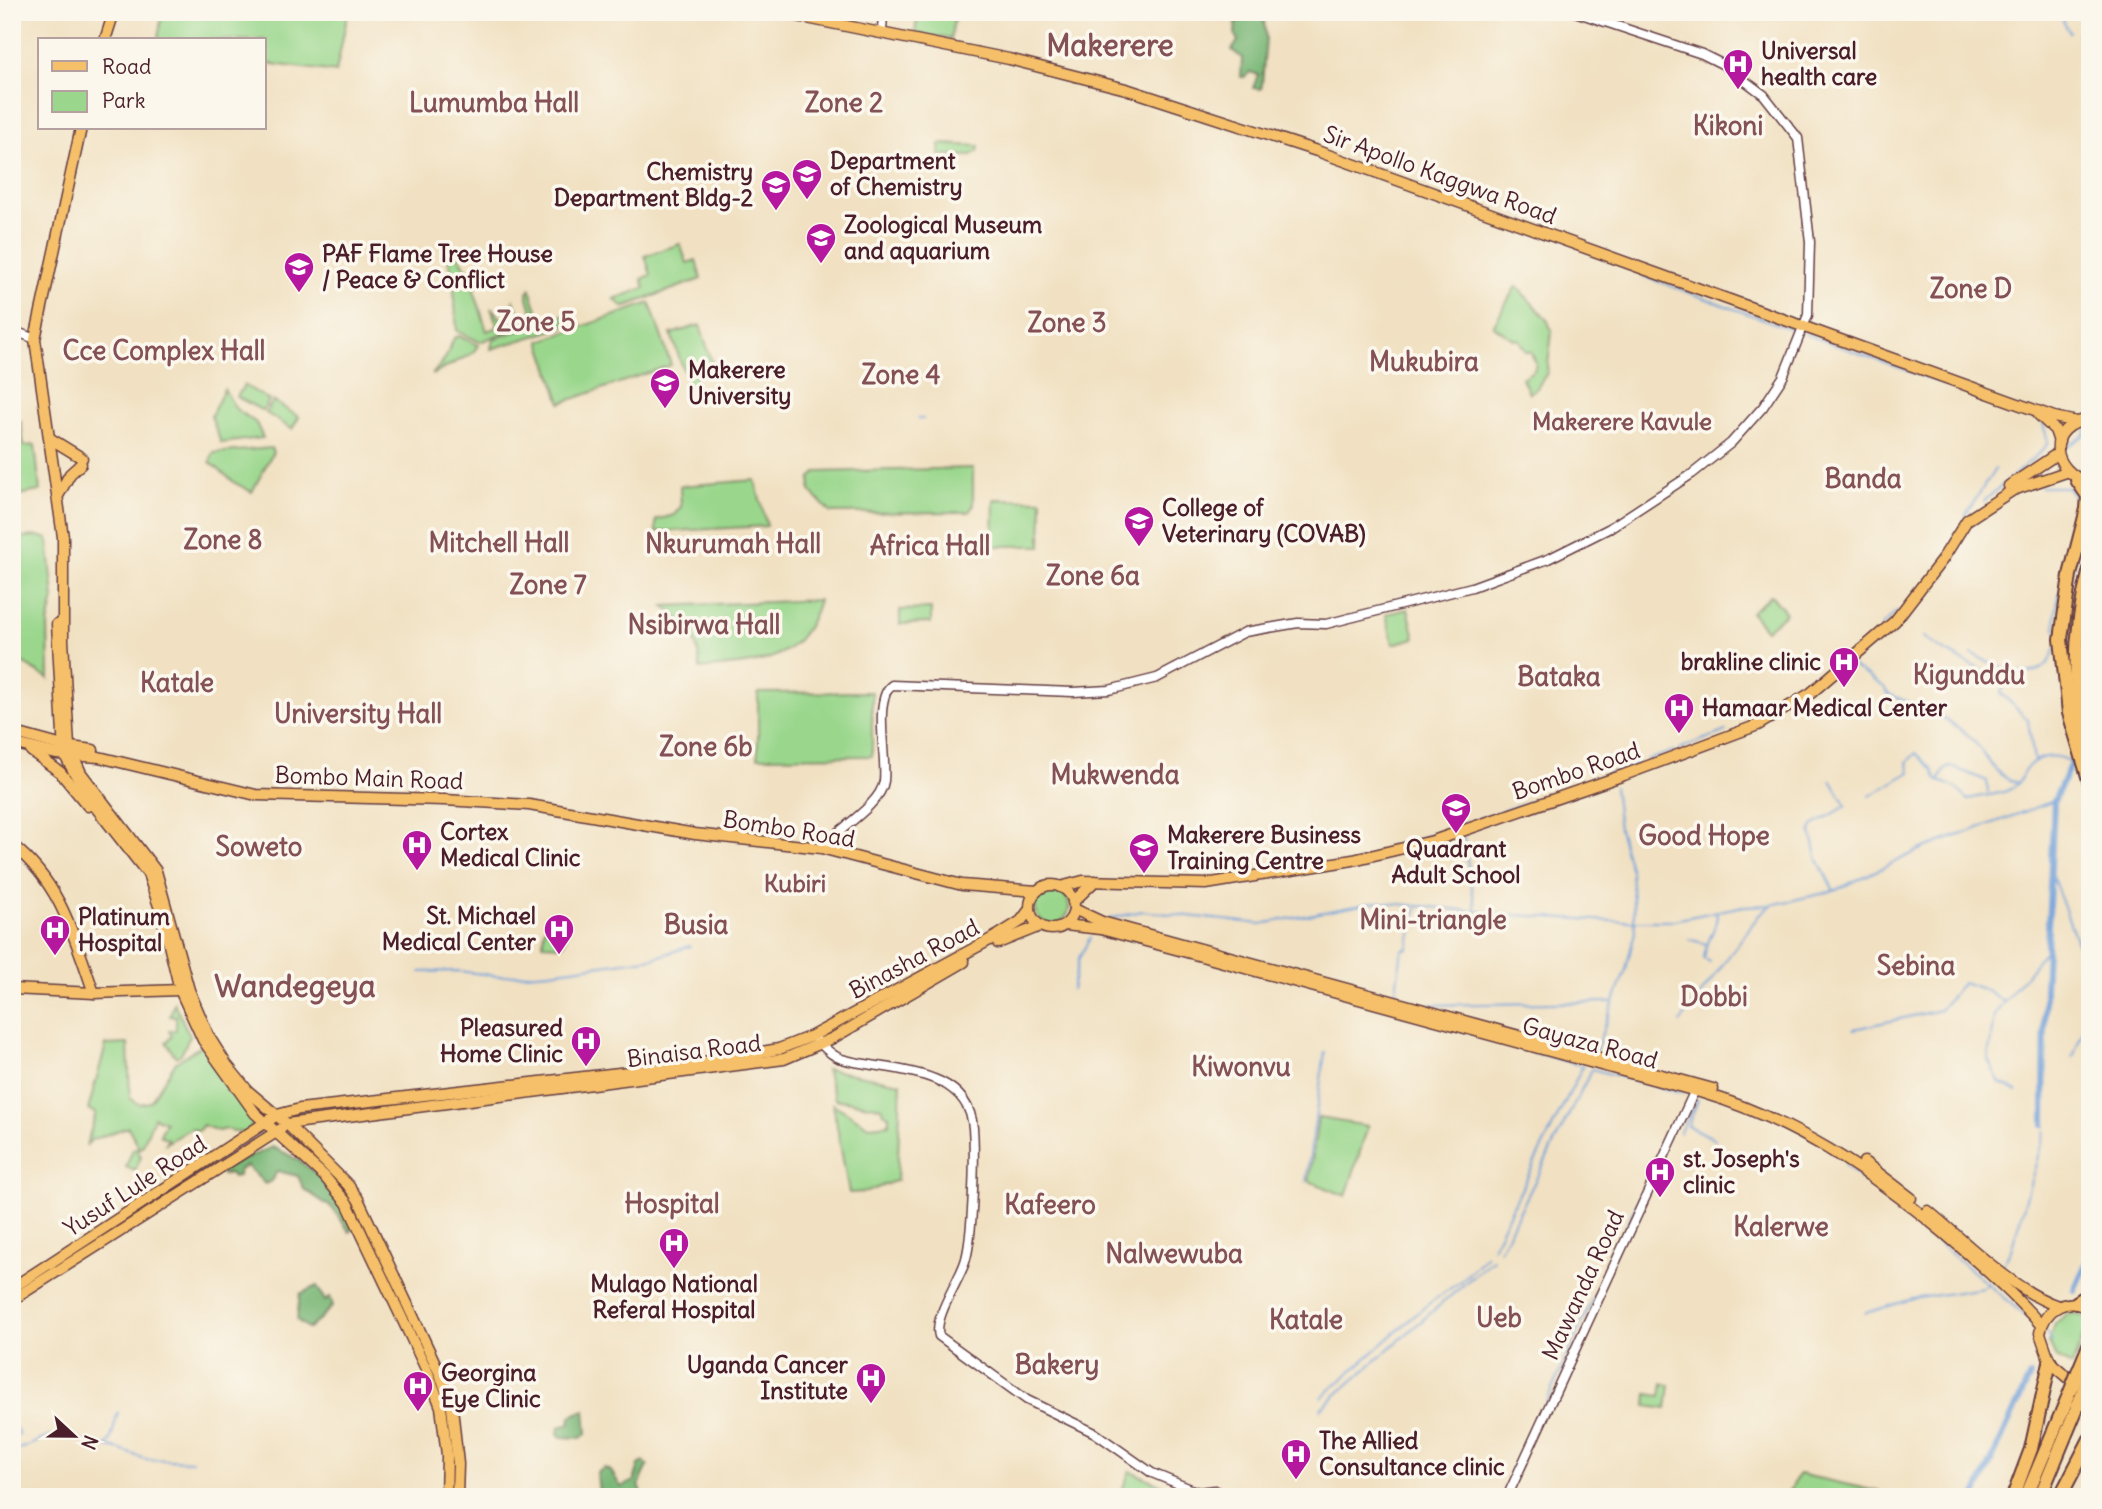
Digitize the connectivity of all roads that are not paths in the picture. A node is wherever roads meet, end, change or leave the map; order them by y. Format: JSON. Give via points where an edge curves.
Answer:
{"nodes":[{"id":1,"x":112,"y":12,"type":"edge"},
{"id":2,"x":777,"y":12,"type":"edge"},
{"id":3,"x":884,"y":12,"type":"edge"},
{"id":4,"x":1575,"y":12,"type":"edge"},
{"id":5,"x":882,"y":32,"type":"junction"},
{"id":6,"x":104,"y":38,"type":"edge"},
{"id":7,"x":75,"y":130,"type":"edge"},
{"id":8,"x":80,"y":130,"type":"edge"},
{"id":9,"x":1804,"y":328,"type":"junction"},
{"id":10,"x":12,"y":330,"type":"edge"},
{"id":11,"x":33,"y":338,"type":"junction"},
{"id":12,"x":2026,"y":407,"type":"junction"},
{"id":13,"x":2090,"y":419,"type":"edge"},
{"id":14,"x":2077,"y":422,"type":"junction"},
{"id":15,"x":51,"y":439,"type":"junction"},
{"id":16,"x":2059,"y":442,"type":"junction"},
{"id":17,"x":2057,"y":454,"type":"junction"},
{"id":18,"x":2066,"y":472,"type":"junction"},
{"id":19,"x":2084,"y":481,"type":"edge"},
{"id":20,"x":58,"y":497,"type":"junction"},
{"id":21,"x":1979,"y":511,"type":"junction"},
{"id":22,"x":2090,"y":569,"type":"edge"},
{"id":23,"x":2090,"y":635,"type":"edge"},
{"id":24,"x":2090,"y":703,"type":"edge"},
{"id":25,"x":60,"y":714,"type":"junction"},
{"id":26,"x":68,"y":725,"type":"junction"},
{"id":27,"x":12,"y":732,"type":"edge"},
{"id":28,"x":29,"y":741,"type":"junction"},
{"id":29,"x":12,"y":743,"type":"edge"},
{"id":30,"x":70,"y":751,"type":"junction"},
{"id":31,"x":98,"y":754,"type":"junction"},
{"id":32,"x":2090,"y":755,"type":"edge"},
{"id":33,"x":2090,"y":783,"type":"edge"},
{"id":34,"x":91,"y":786,"type":"junction"},
{"id":35,"x":594,"y":816,"type":"joint"},
{"id":36,"x":12,"y":845,"type":"edge"},
{"id":37,"x":821,"y":848,"type":"junction"},
{"id":38,"x":136,"y":857,"type":"junction"},
{"id":39,"x":1096,"y":881,"type":"junction"},
{"id":40,"x":1060,"y":887,"type":"junction"},
{"id":41,"x":1037,"y":891,"type":"junction"},
{"id":42,"x":1017,"y":892,"type":"junction"},
{"id":43,"x":1074,"y":905,"type":"junction"},
{"id":44,"x":1030,"y":906,"type":"junction"},
{"id":45,"x":167,"y":917,"type":"junction"},
{"id":46,"x":1065,"y":925,"type":"junction"},
{"id":47,"x":1040,"y":926,"type":"junction"},
{"id":48,"x":12,"y":989,"type":"edge"},
{"id":49,"x":180,"y":990,"type":"junction"},
{"id":50,"x":94,"y":993,"type":"junction"},
{"id":51,"x":812,"y":1037,"type":"junction"},
{"id":52,"x":822,"y":1044,"type":"junction"},
{"id":53,"x":1695,"y":1090,"type":"junction"},
{"id":54,"x":277,"y":1115,"type":"junction"},
{"id":55,"x":265,"y":1123,"type":"junction"},
{"id":56,"x":287,"y":1124,"type":"junction"},
{"id":57,"x":276,"y":1133,"type":"junction"},
{"id":58,"x":177,"y":1189,"type":"junction"},
{"id":59,"x":19,"y":1287,"type":"edge"},
{"id":60,"x":2090,"y":1294,"type":"edge"},
{"id":61,"x":12,"y":1300,"type":"edge"},
{"id":62,"x":2076,"y":1303,"type":"junction"},
{"id":63,"x":2058,"y":1306,"type":"junction"},
{"id":64,"x":2090,"y":1310,"type":"edge"},
{"id":65,"x":2041,"y":1325,"type":"junction"},
{"id":66,"x":2090,"y":1343,"type":"edge"},
{"id":67,"x":2050,"y":1362,"type":"junction"},
{"id":68,"x":433,"y":1370,"type":"junction"},
{"id":69,"x":2085,"y":1376,"type":"edge"},
{"id":70,"x":2080,"y":1395,"type":"edge"},
{"id":71,"x":2090,"y":1439,"type":"edge"},
{"id":72,"x":2090,"y":1454,"type":"edge"},
{"id":73,"x":1218,"y":1494,"type":"edge"},
{"id":74,"x":446,"y":1497,"type":"edge"},
{"id":75,"x":457,"y":1497,"type":"edge"},
{"id":76,"x":1507,"y":1497,"type":"edge"},
{"id":77,"x":2013,"y":1497,"type":"edge"},
{"id":78,"x":2026,"y":1497,"type":"edge"},
{"id":79,"x":2040,"y":1497,"type":"edge"},
{"id":80,"x":2061,"y":1497,"type":"edge"}],
"edges":[{"from":1,"to":6,"type":"main road"},
{"from":2,"to":5,"type":"main road","name":"Sir Apollo Kaggwa Road"},
{"from":3,"to":5,"type":"street"},
{"from":4,"to":9,"type":"street","via":[[1724,65],[1745,78],[1786,119],[1798,138],[1810,242],[1811,295]]},
{"from":5,"to":9,"type":"main road","name":"Sir Apollo Kaggwa Road","via":[[1126,89],[1317,151]]},
{"from":7,"to":11,"type":"main road"},
{"from":8,"to":11,"type":"main road"},
{"from":9,"to":12,"type":"main road","name":"Sir Apollo Kaggwa Road"},
{"from":9,"to":37,"type":"street","via":[[1773,393],[1731,443],[1630,516],[1548,559],[1395,608],[1326,624],[1298,623],[1245,632],[1157,678],[1109,690],[892,685],[883,697],[883,788]]},
{"from":10,"to":11,"type":"street"},
{"from":11,"to":15,"type":"main road"},
{"from":11,"to":25,"type":"main road","via":[[58,538]]},
{"from":12,"to":14,"type":"main road","name":"Sir Apollo Kaggwa Road"},
{"from":12,"to":16,"type":"main road","via":[[2046,421]]},
{"from":13,"to":14,"type":"main road"},
{"from":14,"to":16,"type":"main road"},
{"from":15,"to":20,"type":"main road"},
{"from":15,"to":20,"type":"main road","via":[[81,461]]},
{"from":16,"to":17,"type":"main road"},
{"from":17,"to":18,"type":"main road"},
{"from":17,"to":21,"type":"main road","name":"Bombo Road","via":[[1992,497]]},
{"from":18,"to":19,"type":"main road"},
{"from":18,"to":21,"type":"main road","name":"Bombo Road","via":[[2030,482]]},
{"from":19,"to":33,"type":"highway","via":[[2087,509],[2070,575],[2061,639],[2069,713]]},
{"from":20,"to":26,"type":"main road"},
{"from":21,"to":39,"type":"main road","name":"Bombo Road","via":[[1895,621],[1811,693],[1758,725],[1416,845],[1216,883]]},
{"from":22,"to":32,"type":"highway","via":[[2079,616],[2076,660],[2080,725]]},
{"from":23,"to":24,"type":"highway"},
{"from":25,"to":28,"type":"main road","via":[[52,737]]},
{"from":25,"to":30,"type":"main road"},
{"from":26,"to":30,"type":"main road"},
{"from":26,"to":31,"type":"main road"},
{"from":27,"to":28,"type":"main road"},
{"from":28,"to":29,"type":"main road"},
{"from":28,"to":30,"type":"main road"},
{"from":28,"to":38,"type":"main road"},
{"from":30,"to":31,"type":"main road"},
{"from":30,"to":34,"type":"main road"},
{"from":30,"to":38,"type":"main road","via":[[90,800]]},
{"from":31,"to":34,"type":"main road","via":[[86,768]]},
{"from":31,"to":35,"type":"main road","name":"Bombo Main Road","via":[[256,795],[487,802]]},
{"from":34,"to":45,"type":"main road","via":[[156,872]]},
{"from":35,"to":37,"type":"main road","name":"Bombo Road","via":[[695,834]]},
{"from":36,"to":50,"type":"main road","via":[[50,883]]},
{"from":37,"to":42,"type":"main road","name":"Bombo Road","via":[[947,882]]},
{"from":38,"to":45,"type":"main road"},
{"from":39,"to":40,"type":"main road","name":"Bombo Road"},
{"from":39,"to":43,"type":"main road"},
{"from":40,"to":41,"type":"main road","via":[[1045,886]]},
{"from":40,"to":43,"type":"main road"},
{"from":41,"to":42,"type":"main road","name":"Bombo Road"},
{"from":41,"to":44,"type":"main road"},
{"from":42,"to":44,"type":"main road"},
{"from":43,"to":46,"type":"main road"},
{"from":43,"to":63,"type":"main road","name":"Gayaza Road","via":[[1102,922],[1750,1102],[1842,1147],[2007,1276]]},
{"from":44,"to":47,"type":"main road"},
{"from":44,"to":51,"type":"main road","name":"Binasha Road","via":[[1024,919],[1010,929]]},
{"from":45,"to":49,"type":"main road"},
{"from":45,"to":54,"type":"main road","via":[[209,1037],[240,1082]]},
{"from":46,"to":47,"type":"main road","via":[[1051,930]]},
{"from":46,"to":53,"type":"main road","name":"Gayaza Road","via":[[1101,929]]},
{"from":47,"to":52,"type":"main road","name":"Binaisa Road","via":[[987,948]]},
{"from":48,"to":50,"type":"main road"},
{"from":49,"to":50,"type":"main road"},
{"from":49,"to":55,"type":"main road","via":[[221,1069]]},
{"from":51,"to":52,"type":"street"},
{"from":51,"to":54,"type":"main road","name":"Binaisa Road","via":[[751,1056]]},
{"from":52,"to":56,"type":"main road","name":"Binaisa Road","via":[[753,1065]]},
{"from":52,"to":73,"type":"street","via":[[840,1059],[936,1080],[950,1087],[969,1112],[973,1133],[965,1265],[939,1322],[939,1336],[1027,1400],[1095,1433],[1152,1473],[1198,1492]]},
{"from":53,"to":65,"type":"main road","name":"Gayaza Road","via":[[1784,1122],[1857,1164],[1963,1249]]},
{"from":53,"to":76,"type":"street","name":"Mawanda Road"},
{"from":54,"to":55,"type":"main road","name":"Yusuf Lule Road"},
{"from":54,"to":56,"type":"main road"},
{"from":55,"to":57,"type":"main road"},
{"from":55,"to":58,"type":"main road","name":"Yusuf Lule Road"},
{"from":56,"to":57,"type":"main road","name":"Yusuf Lule Road"},
{"from":56,"to":68,"type":"main road","via":[[358,1199]]},
{"from":57,"to":58,"type":"main road","name":"Yusuf Lule Road"},
{"from":57,"to":68,"type":"main road","via":[[347,1203]]},
{"from":58,"to":59,"type":"main road","name":"Yusuf Lule Road"},
{"from":59,"to":61,"type":"main road","name":"Yusuf Lule Road"},
{"from":60,"to":62,"type":"highway"},
{"from":62,"to":63,"type":"main road"},
{"from":62,"to":64,"type":"main road"},
{"from":63,"to":65,"type":"main road"},
{"from":65,"to":67,"type":"main road","via":[[2042,1344]]},
{"from":66,"to":69,"type":"highway"},
{"from":67,"to":70,"type":"main road"},
{"from":67,"to":77,"type":"highway","via":[[2031,1449]]},
{"from":68,"to":74,"type":"main road","via":[[444,1431]]},
{"from":68,"to":75,"type":"main road","via":[[452,1407]]},
{"from":69,"to":70,"type":"highway","bridge":true},
{"from":70,"to":78,"type":"highway"},
{"from":70,"to":79,"type":"highway"},
{"from":71,"to":80,"type":"highway"},
{"from":72,"to":80,"type":"highway"}]}
